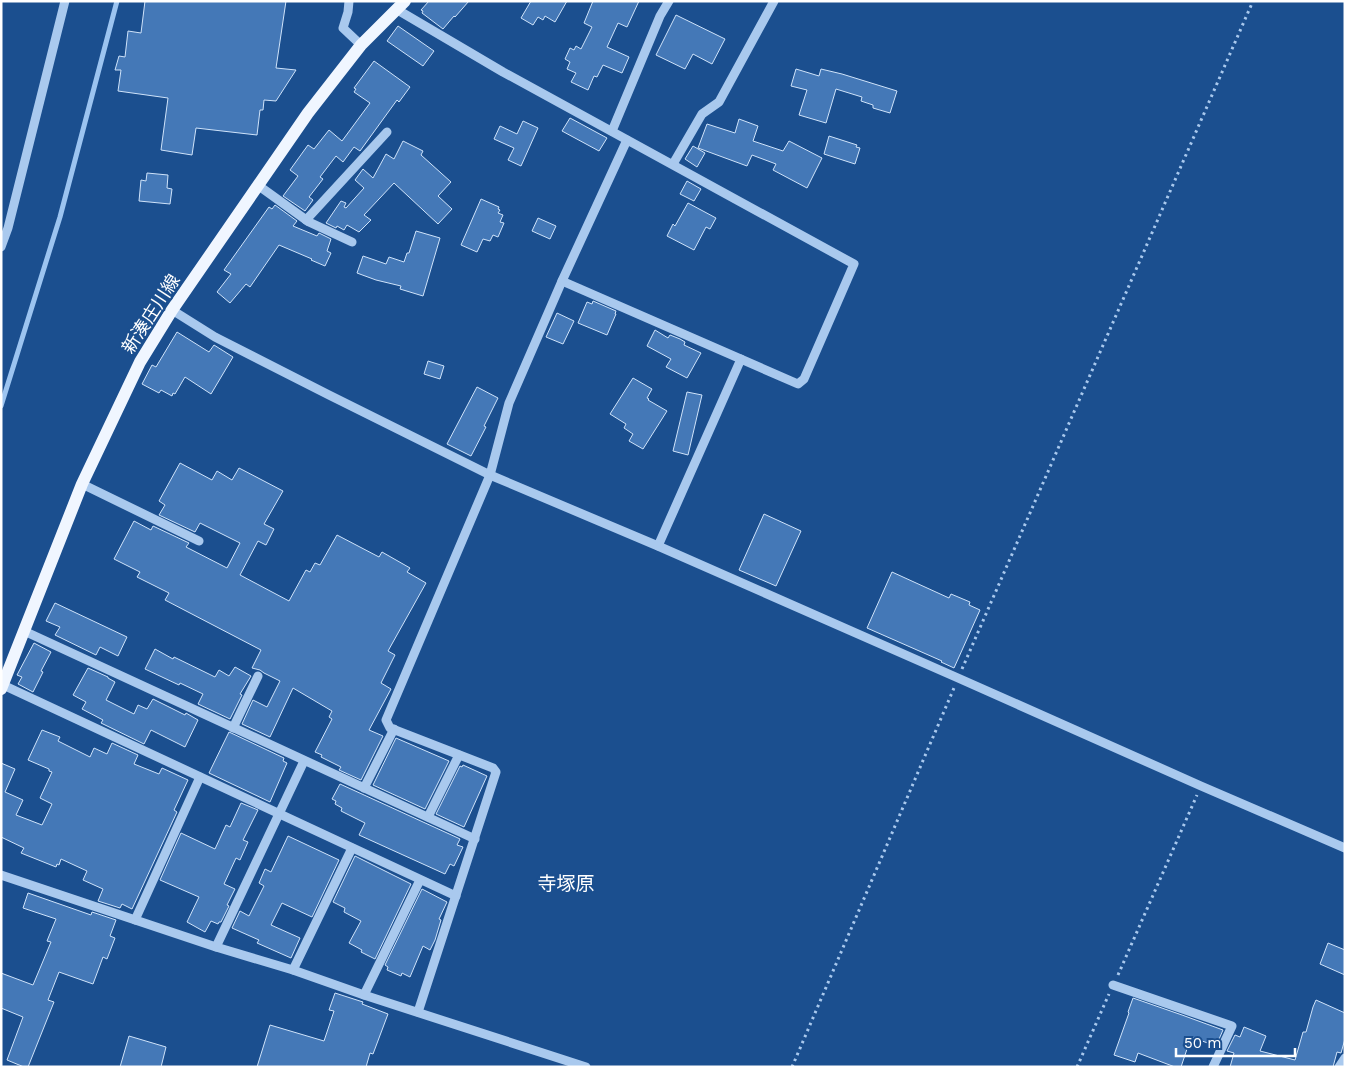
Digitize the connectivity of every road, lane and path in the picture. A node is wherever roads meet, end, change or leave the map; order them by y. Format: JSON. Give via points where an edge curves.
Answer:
{"nodes":[{"id":1,"x":65,"y":1,"type":"edge"},
{"id":2,"x":349,"y":1,"type":"edge"},
{"id":3,"x":669,"y":1,"type":"edge"},
{"id":4,"x":774,"y":1,"type":"edge"},
{"id":5,"x":1253,"y":1,"type":"edge"},
{"id":6,"x":401,"y":5,"type":"edge"},
{"id":7,"x":360,"y":45,"type":"junction"},
{"id":8,"x":612,"y":131,"type":"junction"},
{"id":9,"x":387,"y":132,"type":"dead end"},
{"id":10,"x":627,"y":140,"type":"junction"},
{"id":11,"x":673,"y":164,"type":"junction"},
{"id":12,"x":258,"y":186,"type":"junction"},
{"id":13,"x":306,"y":220,"type":"junction"},
{"id":14,"x":352,"y":242,"type":"dead end"},
{"id":15,"x":1,"y":247,"type":"edge"},
{"id":16,"x":562,"y":281,"type":"junction"},
{"id":17,"x":172,"y":310,"type":"junction"},
{"id":18,"x":741,"y":359,"type":"junction"},
{"id":19,"x":490,"y":475,"type":"junction"},
{"id":20,"x":82,"y":484,"type":"junction"},
{"id":21,"x":199,"y":541,"type":"dead end"},
{"id":22,"x":658,"y":546,"type":"junction"},
{"id":23,"x":24,"y":631,"type":"junction"},
{"id":24,"x":258,"y":676,"type":"dead end"},
{"id":25,"x":958,"y":678,"type":"junction"},
{"id":26,"x":2,"y":687,"type":"edge"},
{"id":27,"x":233,"y":728,"type":"junction"},
{"id":28,"x":394,"y":729,"type":"junction"},
{"id":29,"x":458,"y":755,"type":"junction"},
{"id":30,"x":304,"y":760,"type":"junction"},
{"id":31,"x":200,"y":778,"type":"junction"},
{"id":32,"x":1201,"y":786,"type":"junction"},
{"id":33,"x":364,"y":788,"type":"junction"},
{"id":34,"x":278,"y":814,"type":"junction"},
{"id":35,"x":428,"y":818,"type":"junction"},
{"id":36,"x":475,"y":839,"type":"junction"},
{"id":37,"x":352,"y":848,"type":"junction"},
{"id":38,"x":1345,"y":848,"type":"edge"},
{"id":39,"x":1,"y":876,"type":"edge"},
{"id":40,"x":420,"y":880,"type":"junction"},
{"id":41,"x":456,"y":896,"type":"junction"},
{"id":42,"x":134,"y":920,"type":"junction"},
{"id":43,"x":216,"y":947,"type":"junction"},
{"id":44,"x":294,"y":970,"type":"junction"},
{"id":45,"x":1113,"y":985,"type":"junction"},
{"id":46,"x":364,"y":995,"type":"junction"},
{"id":47,"x":418,"y":1012,"type":"junction"},
{"id":48,"x":1345,"y":1058,"type":"edge"},
{"id":49,"x":586,"y":1067,"type":"edge"},
{"id":50,"x":792,"y":1067,"type":"edge"},
{"id":51,"x":1077,"y":1067,"type":"edge"},
{"id":52,"x":1213,"y":1067,"type":"edge"},
{"id":53,"x":1339,"y":1067,"type":"edge"}],
"edges":[{"from":1,"to":15,"type":"street"},
{"from":2,"to":7,"type":"street","via":[[343,28]]},
{"from":3,"to":8,"type":"street"},
{"from":4,"to":11,"type":"street","via":[[719,102],[702,114]]},
{"from":5,"to":25,"type":"path"},
{"from":6,"to":7,"type":"main road","name":"新湊庄川線"},
{"from":6,"to":8,"type":"street","via":[[503,72]]},
{"from":7,"to":12,"type":"main road","name":"新湊庄川線"},
{"from":8,"to":10,"type":"street"},
{"from":9,"to":13,"type":"street"},
{"from":10,"to":11,"type":"street"},
{"from":10,"to":16,"type":"street"},
{"from":11,"to":18,"type":"street","via":[[854,264],[804,379],[798,384]]},
{"from":12,"to":13,"type":"street"},
{"from":12,"to":17,"type":"main road","name":"新湊庄川線"},
{"from":13,"to":14,"type":"street"},
{"from":16,"to":18,"type":"street"},
{"from":16,"to":19,"type":"street","via":[[509,403]]},
{"from":17,"to":19,"type":"street","via":[[215,337]]},
{"from":17,"to":20,"type":"main road","name":"新湊庄川線","via":[[140,362]]},
{"from":18,"to":22,"type":"street"},
{"from":19,"to":22,"type":"street"},
{"from":19,"to":28,"type":"street","via":[[386,720]]},
{"from":20,"to":21,"type":"street"},
{"from":20,"to":23,"type":"main road","name":"新湊庄川線"},
{"from":22,"to":25,"type":"street"},
{"from":23,"to":26,"type":"main road","name":"新湊庄川線"},
{"from":23,"to":27,"type":"street"},
{"from":24,"to":27,"type":"street"},
{"from":25,"to":32,"type":"street"},
{"from":25,"to":50,"type":"path"},
{"from":26,"to":31,"type":"street"},
{"from":27,"to":30,"type":"street"},
{"from":28,"to":29,"type":"street"},
{"from":28,"to":33,"type":"street"},
{"from":29,"to":35,"type":"street"},
{"from":29,"to":36,"type":"street","via":[[496,772]]},
{"from":30,"to":33,"type":"street"},
{"from":30,"to":34,"type":"street"},
{"from":31,"to":34,"type":"street"},
{"from":31,"to":42,"type":"street"},
{"from":32,"to":38,"type":"street"},
{"from":32,"to":45,"type":"path"},
{"from":33,"to":35,"type":"street"},
{"from":34,"to":37,"type":"street"},
{"from":34,"to":43,"type":"street"},
{"from":35,"to":36,"type":"street"},
{"from":36,"to":41,"type":"street"},
{"from":37,"to":40,"type":"street"},
{"from":37,"to":44,"type":"street"},
{"from":39,"to":42,"type":"street"},
{"from":40,"to":41,"type":"street"},
{"from":40,"to":46,"type":"street"},
{"from":41,"to":47,"type":"street"},
{"from":42,"to":43,"type":"street"},
{"from":43,"to":44,"type":"street"},
{"from":44,"to":46,"type":"street"},
{"from":45,"to":51,"type":"path"},
{"from":45,"to":52,"type":"street","via":[[1232,1026]]},
{"from":46,"to":47,"type":"street"},
{"from":47,"to":49,"type":"street"},
{"from":48,"to":53,"type":"street"}]}
